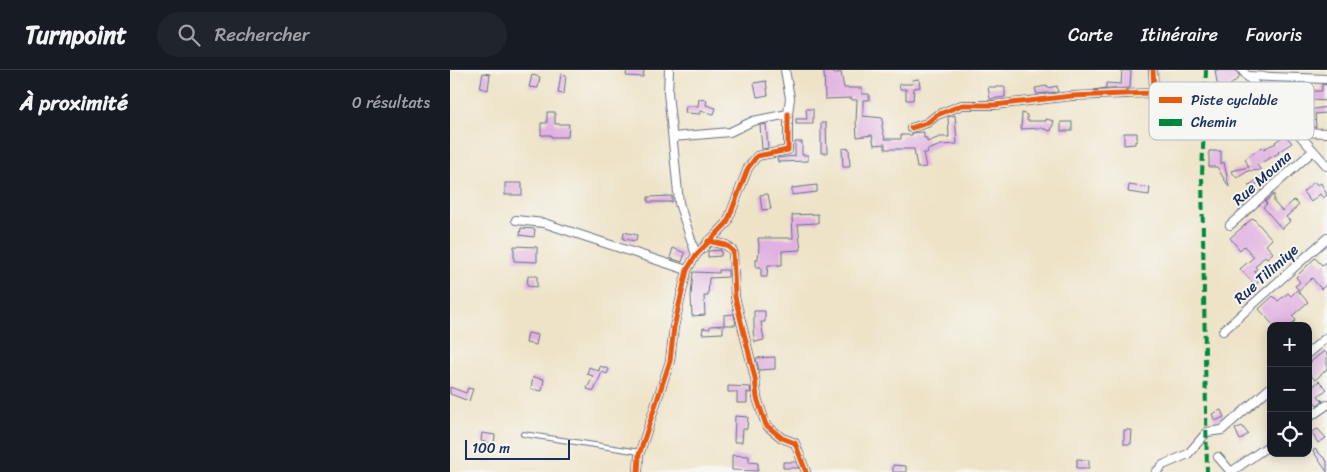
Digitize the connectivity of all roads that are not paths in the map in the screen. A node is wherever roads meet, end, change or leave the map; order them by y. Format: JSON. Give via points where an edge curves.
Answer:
{"nodes":[{"id":1,"x":669,"y":70,"type":"edge"},
{"id":2,"x":785,"y":70,"type":"edge"},
{"id":3,"x":1245,"y":73,"type":"edge"},
{"id":4,"x":1327,"y":79,"type":"edge"},
{"id":5,"x":1149,"y":93,"type":"edge"},
{"id":6,"x":788,"y":114,"type":"junction"},
{"id":7,"x":911,"y":128,"type":"dead end"},
{"id":8,"x":1314,"y":131,"type":"edge"},
{"id":9,"x":1327,"y":132,"type":"edge"},
{"id":10,"x":673,"y":137,"type":"junction"},
{"id":11,"x":1303,"y":140,"type":"edge"},
{"id":12,"x":1313,"y":151,"type":"junction"},
{"id":13,"x":1327,"y":166,"type":"edge"},
{"id":14,"x":516,"y":220,"type":"dead end"},
{"id":15,"x":1230,"y":226,"type":"dead end"},
{"id":16,"x":1327,"y":238,"type":"edge"},
{"id":17,"x":708,"y":241,"type":"junction"},
{"id":18,"x":696,"y":255,"type":"junction"},
{"id":19,"x":687,"y":270,"type":"junction"},
{"id":20,"x":1222,"y":331,"type":"dead end"},
{"id":21,"x":1327,"y":337,"type":"edge"},
{"id":22,"x":1312,"y":350,"type":"edge"},
{"id":23,"x":1267,"y":391,"type":"edge"},
{"id":24,"x":1327,"y":405,"type":"edge"},
{"id":25,"x":1312,"y":415,"type":"edge"},
{"id":26,"x":523,"y":434,"type":"dead end"},
{"id":27,"x":1267,"y":447,"type":"edge"},
{"id":28,"x":640,"y":452,"type":"junction"},
{"id":29,"x":1218,"y":457,"type":"dead end"},
{"id":30,"x":638,"y":472,"type":"edge"},
{"id":31,"x":806,"y":472,"type":"edge"},
{"id":32,"x":1156,"y":472,"type":"edge"},
{"id":33,"x":1231,"y":472,"type":"edge"}],
"edges":[{"from":1,"to":10,"type":"street"},
{"from":2,"to":6,"type":"street","via":[[790,98]]},
{"from":3,"to":4,"type":"street"},
{"from":5,"to":7,"type":"street","via":[[962,105]]},
{"from":6,"to":10,"type":"street","via":[[753,121],[730,132]]},
{"from":6,"to":17,"type":"street","via":[[788,150],[757,156],[748,168],[727,223]]},
{"from":8,"to":9,"type":"street"},
{"from":10,"to":18,"type":"street","via":[[679,202]]},
{"from":11,"to":12,"type":"street"},
{"from":12,"to":13,"type":"street"},
{"from":12,"to":15,"type":"street","name":"Rue Mouna"},
{"from":14,"to":19,"type":"street","via":[[544,223]]},
{"from":16,"to":20,"type":"street","name":"Rue Tilimiye"},
{"from":17,"to":18,"type":"street"},
{"from":17,"to":31,"type":"street","via":[[726,245],[733,251],[735,297],[757,398],[766,425],[794,443]]},
{"from":18,"to":19,"type":"street"},
{"from":19,"to":28,"type":"street","via":[[670,361]]},
{"from":21,"to":22,"type":"street"},
{"from":23,"to":32,"type":"street","via":[[1222,430],[1206,432],[1188,454],[1163,465]]},
{"from":24,"to":25,"type":"street"},
{"from":26,"to":28,"type":"lane"},
{"from":27,"to":33,"type":"street"},
{"from":28,"to":30,"type":"street"},
{"from":29,"to":33,"type":"street"}]}
